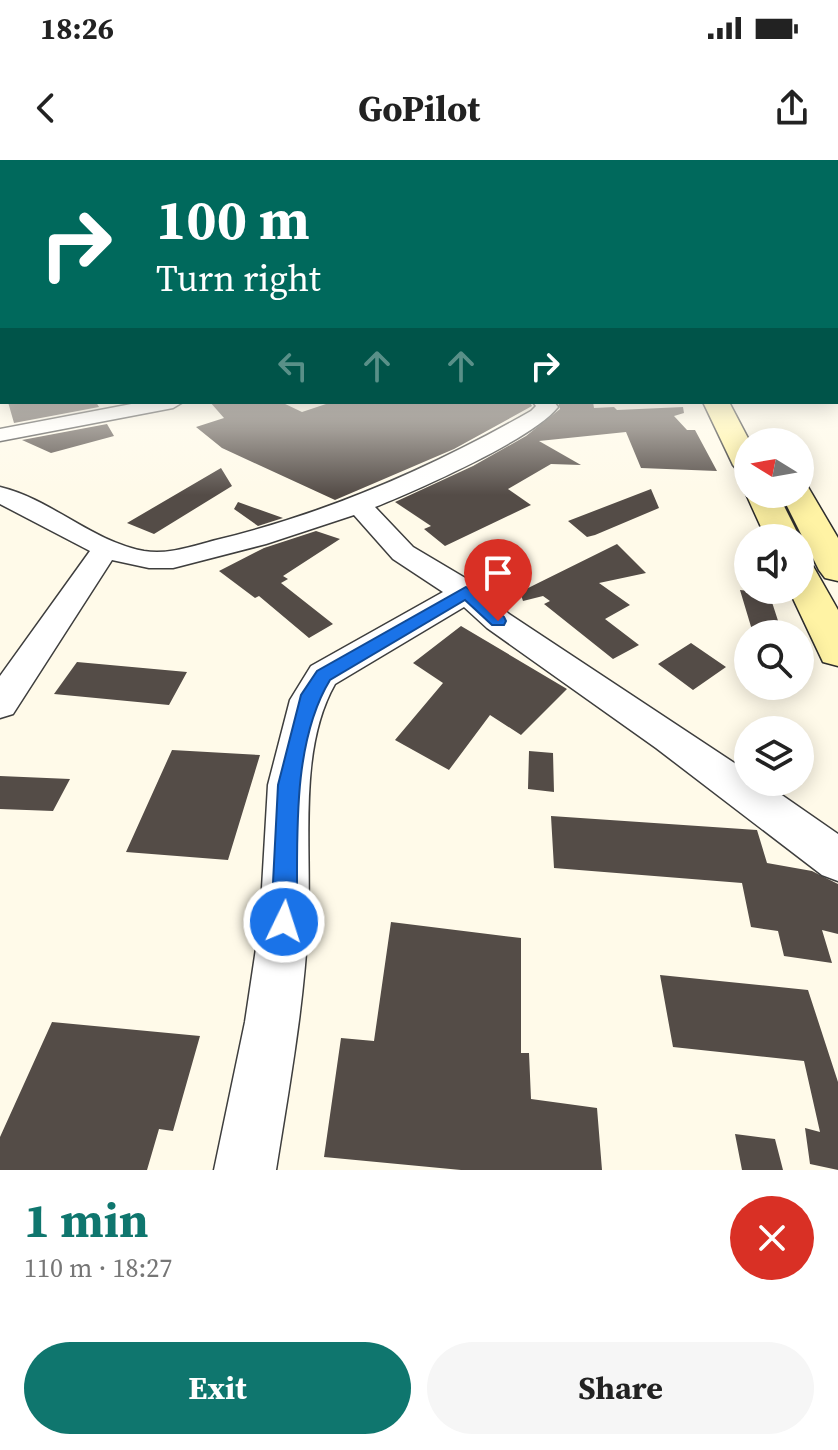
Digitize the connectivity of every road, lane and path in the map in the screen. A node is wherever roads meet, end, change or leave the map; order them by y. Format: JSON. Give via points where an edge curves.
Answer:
{"nodes":[{"id":1,"x":163,"y":404,"type":"edge"},
{"id":2,"x":545,"y":404,"type":"edge"},
{"id":3,"x":717,"y":404,"type":"edge"},
{"id":4,"x":743,"y":404,"type":"edge"},
{"id":5,"x":758,"y":428,"type":"edge"},
{"id":6,"x":0,"y":435,"type":"edge"},
{"id":7,"x":734,"y":437,"type":"edge"},
{"id":8,"x":0,"y":494,"type":"edge"},
{"id":9,"x":359,"y":505,"type":"junction"},
{"id":10,"x":805,"y":508,"type":"edge"},
{"id":11,"x":106,"y":548,"type":"junction"},
{"id":12,"x":838,"y":570,"type":"edge"},
{"id":13,"x":466,"y":592,"type":"junction"},
{"id":14,"x":814,"y":602,"type":"edge"},
{"id":15,"x":838,"y":651,"type":"edge"},
{"id":16,"x":0,"y":704,"type":"edge"},
{"id":17,"x":838,"y":860,"type":"edge"},
{"id":18,"x":245,"y":1170,"type":"edge"}],
"edges":[{"from":1,"to":6,"type":"street"},
{"from":2,"to":9,"type":"street","via":[[548,407],[538,415],[479,449]]},
{"from":3,"to":7,"type":"main road"},
{"from":4,"to":5,"type":"main road"},
{"from":8,"to":11,"type":"street"},
{"from":9,"to":11,"type":"street","via":[[255,541],[183,556],[153,561]]},
{"from":9,"to":13,"type":"street","via":[[403,553]]},
{"from":10,"to":12,"type":"main road"},
{"from":11,"to":16,"type":"street"},
{"from":13,"to":17,"type":"street","via":[[498,621]]},
{"from":13,"to":18,"type":"street","via":[[323,675],[308,700],[288,785],[282,936]]},
{"from":14,"to":15,"type":"main road"}]}
